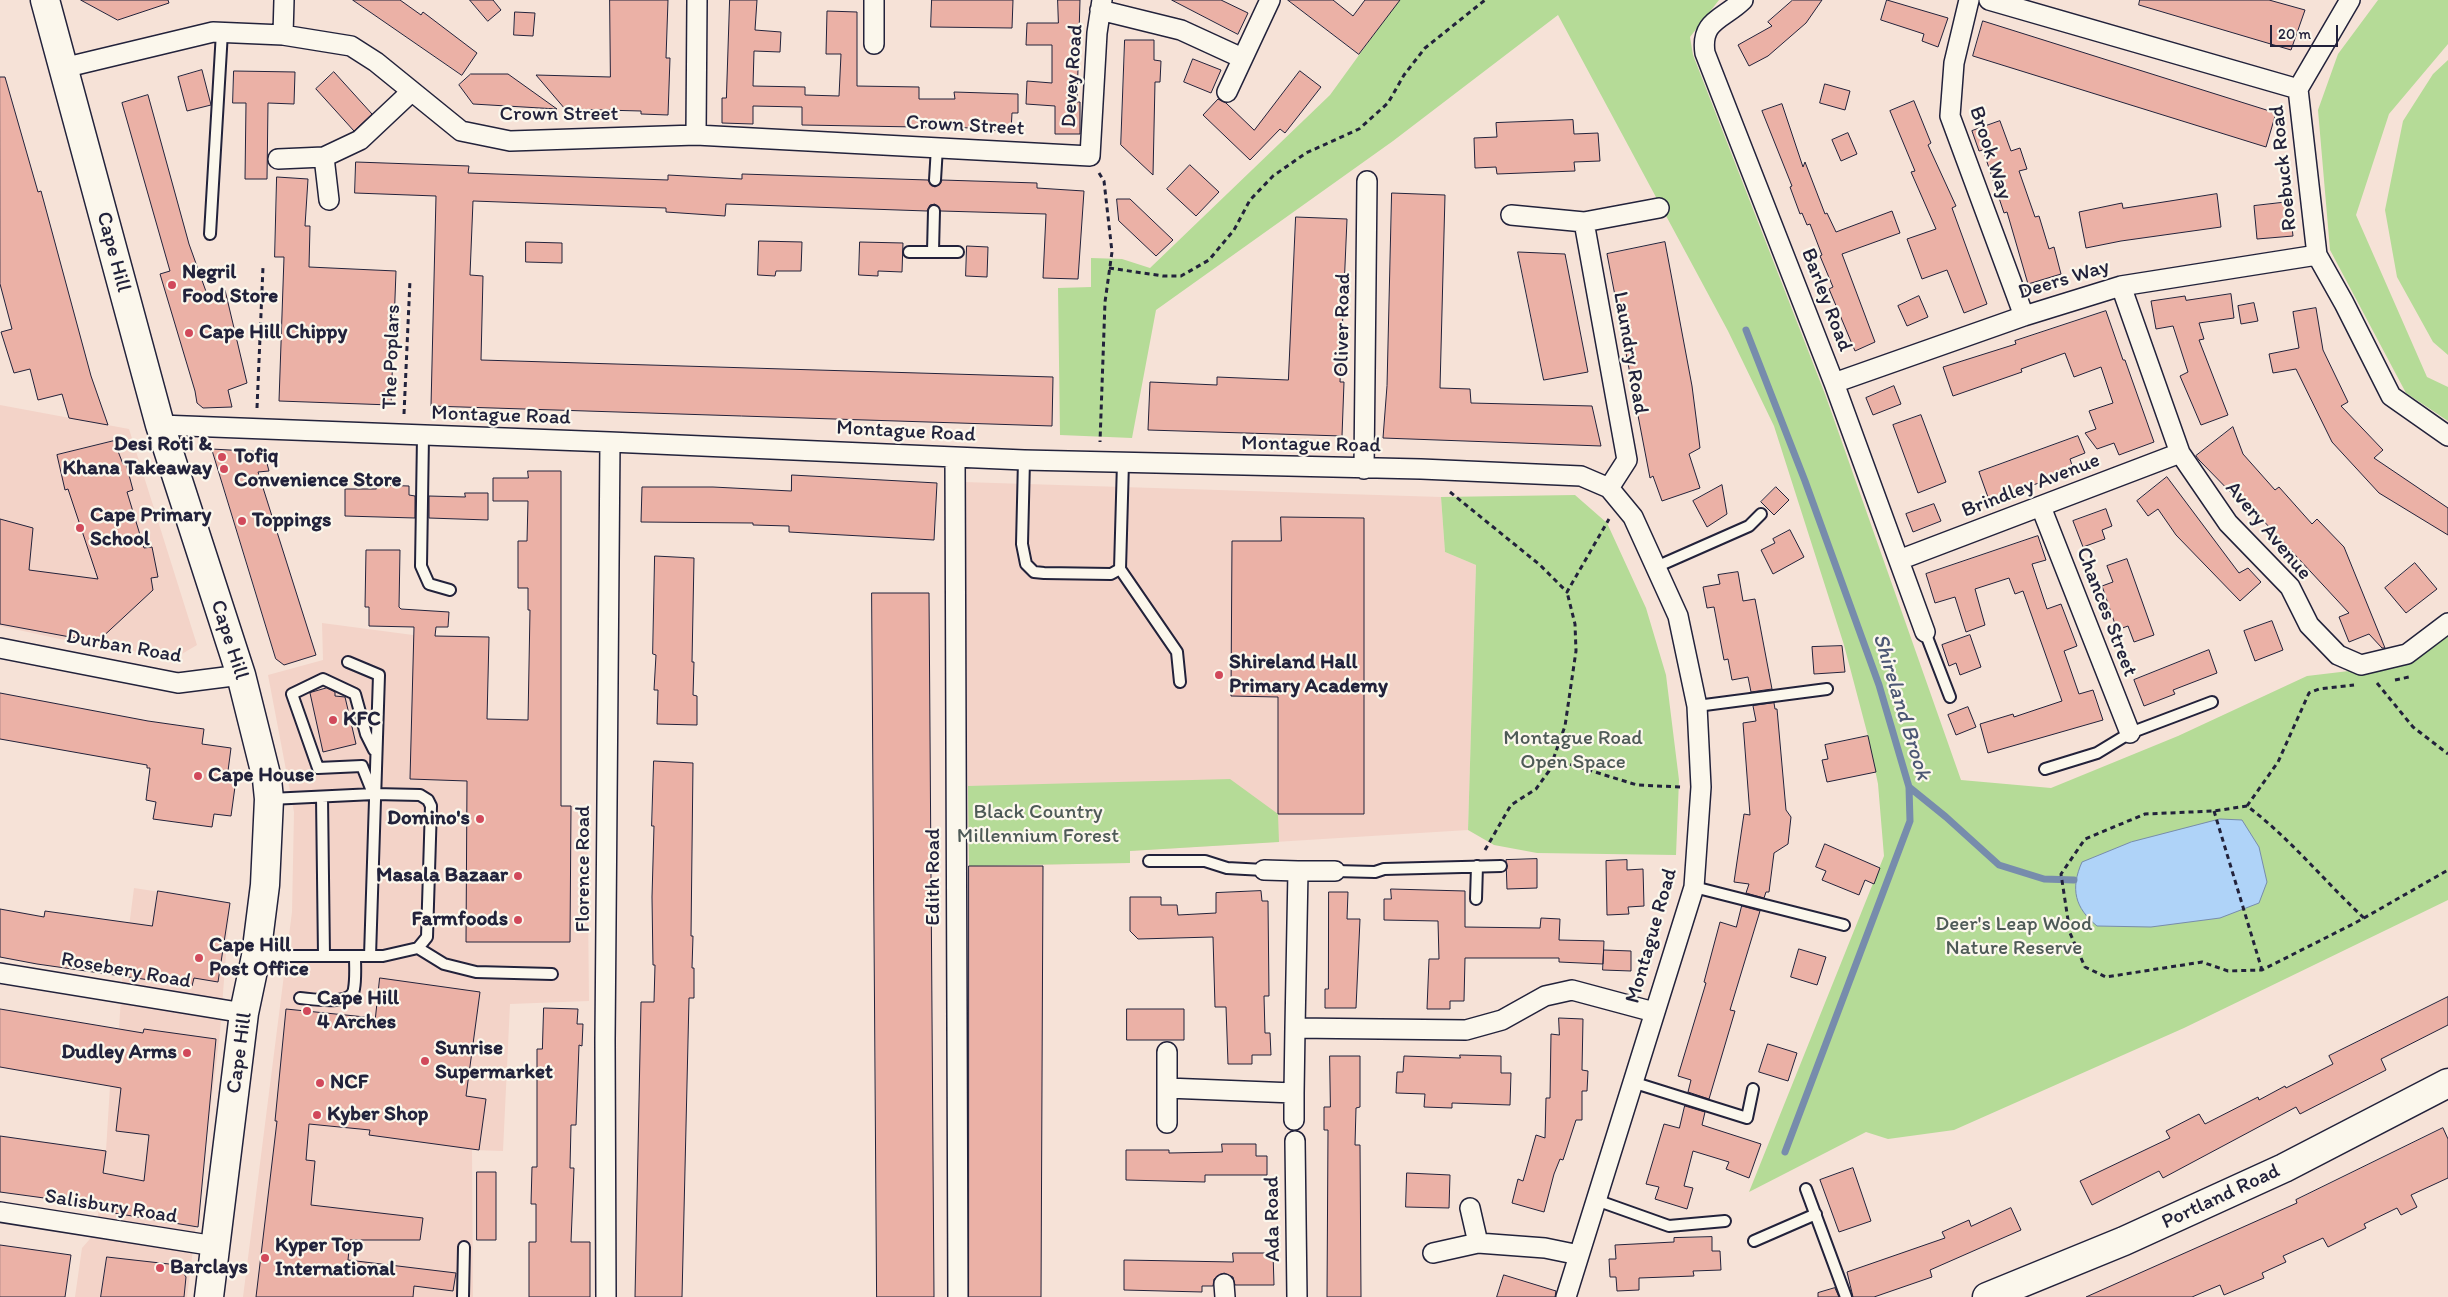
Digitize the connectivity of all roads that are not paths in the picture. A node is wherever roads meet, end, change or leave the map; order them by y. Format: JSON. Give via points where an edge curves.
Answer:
{"nodes":[{"id":1,"x":45,"y":0,"type":"edge"},
{"id":2,"x":284,"y":0,"type":"edge"},
{"id":3,"x":697,"y":0,"type":"edge"},
{"id":4,"x":874,"y":0,"type":"edge"},
{"id":5,"x":1270,"y":0,"type":"edge"},
{"id":6,"x":1743,"y":0,"type":"edge"},
{"id":7,"x":1969,"y":0,"type":"edge"},
{"id":8,"x":1989,"y":0,"type":"edge"},
{"id":9,"x":2350,"y":0,"type":"edge"},
{"id":10,"x":1101,"y":5,"type":"edge"},
{"id":11,"x":222,"y":32,"type":"junction"},
{"id":12,"x":283,"y":35,"type":"junction"},
{"id":13,"x":874,"y":44,"type":"dead end"},
{"id":14,"x":1242,"y":58,"type":"junction"},
{"id":15,"x":63,"y":68,"type":"junction"},
{"id":16,"x":2298,"y":89,"type":"junction"},
{"id":17,"x":411,"y":92,"type":"junction"},
{"id":18,"x":1227,"y":92,"type":"dead end"},
{"id":19,"x":696,"y":135,"type":"junction"},
{"id":20,"x":937,"y":147,"type":"junction"},
{"id":21,"x":1090,"y":156,"type":"joint"},
{"id":22,"x":324,"y":157,"type":"junction"},
{"id":23,"x":278,"y":159,"type":"dead end"},
{"id":24,"x":935,"y":180,"type":"dead end"},
{"id":25,"x":1367,"y":181,"type":"dead end"},
{"id":26,"x":329,"y":200,"type":"dead end"},
{"id":27,"x":1659,"y":208,"type":"dead end"},
{"id":28,"x":934,"y":211,"type":"dead end"},
{"id":29,"x":1510,"y":216,"type":"dead end"},
{"id":30,"x":1584,"y":222,"type":"junction"},
{"id":31,"x":210,"y":234,"type":"dead end"},
{"id":32,"x":934,"y":251,"type":"junction"},
{"id":33,"x":909,"y":252,"type":"dead end"},
{"id":34,"x":958,"y":252,"type":"dead end"},
{"id":35,"x":2317,"y":255,"type":"junction"},
{"id":36,"x":2121,"y":286,"type":"junction"},
{"id":37,"x":2024,"y":316,"type":"junction"},
{"id":38,"x":1834,"y":384,"type":"junction"},
{"id":39,"x":160,"y":425,"type":"junction"},
{"id":40,"x":424,"y":436,"type":"junction"},
{"id":41,"x":2448,"y":436,"type":"edge"},
{"id":42,"x":610,"y":442,"type":"junction"},
{"id":43,"x":2180,"y":453,"type":"junction"},
{"id":44,"x":955,"y":457,"type":"junction"},
{"id":45,"x":1024,"y":460,"type":"junction"},
{"id":46,"x":1123,"y":462,"type":"junction"},
{"id":47,"x":1364,"y":469,"type":"junction"},
{"id":48,"x":1615,"y":494,"type":"junction"},
{"id":49,"x":2041,"y":507,"type":"junction"},
{"id":50,"x":1761,"y":514,"type":"dead end"},
{"id":51,"x":1899,"y":560,"type":"junction"},
{"id":52,"x":1656,"y":567,"type":"junction"},
{"id":53,"x":1120,"y":569,"type":"junction"},
{"id":54,"x":450,"y":590,"type":"dead end"},
{"id":55,"x":2448,"y":623,"type":"edge"},
{"id":56,"x":1925,"y":632,"type":"joint"},
{"id":57,"x":0,"y":648,"type":"edge"},
{"id":58,"x":348,"y":662,"type":"dead end"},
{"id":59,"x":241,"y":676,"type":"junction"},
{"id":60,"x":1180,"y":682,"type":"dead end"},
{"id":61,"x":1827,"y":690,"type":"dead end"},
{"id":62,"x":1950,"y":697,"type":"dead end"},
{"id":63,"x":2212,"y":702,"type":"dead end"},
{"id":64,"x":1697,"y":706,"type":"junction"},
{"id":65,"x":2130,"y":733,"type":"junction"},
{"id":66,"x":375,"y":752,"type":"junction"},
{"id":67,"x":2045,"y":769,"type":"dead end"},
{"id":68,"x":374,"y":794,"type":"junction"},
{"id":69,"x":322,"y":797,"type":"junction"},
{"id":70,"x":269,"y":799,"type":"junction"},
{"id":71,"x":1149,"y":861,"type":"dead end"},
{"id":72,"x":1476,"y":866,"type":"junction"},
{"id":73,"x":1501,"y":866,"type":"dead end"},
{"id":74,"x":1264,"y":870,"type":"joint"},
{"id":75,"x":1298,"y":871,"type":"junction"},
{"id":76,"x":1335,"y":871,"type":"joint"},
{"id":77,"x":1694,"y":888,"type":"junction"},
{"id":78,"x":1476,"y":899,"type":"dead end"},
{"id":79,"x":1844,"y":925,"type":"dead end"},
{"id":80,"x":418,"y":948,"type":"junction"},
{"id":81,"x":256,"y":956,"type":"junction"},
{"id":82,"x":324,"y":956,"type":"junction"},
{"id":83,"x":355,"y":956,"type":"junction"},
{"id":84,"x":370,"y":956,"type":"junction"},
{"id":85,"x":0,"y":973,"type":"edge"},
{"id":86,"x":552,"y":974,"type":"dead end"},
{"id":87,"x":300,"y":998,"type":"dead end"},
{"id":88,"x":1654,"y":1012,"type":"junction"},
{"id":89,"x":244,"y":1013,"type":"junction"},
{"id":90,"x":1295,"y":1028,"type":"junction"},
{"id":91,"x":1167,"y":1052,"type":"dead end"},
{"id":92,"x":1632,"y":1082,"type":"junction"},
{"id":93,"x":2448,"y":1082,"type":"edge"},
{"id":94,"x":1167,"y":1088,"type":"junction"},
{"id":95,"x":1753,"y":1089,"type":"dead end"},
{"id":96,"x":1294,"y":1093,"type":"junction"},
{"id":97,"x":1294,"y":1120,"type":"dead end"},
{"id":98,"x":1167,"y":1123,"type":"dead end"},
{"id":99,"x":1294,"y":1140,"type":"dead end"},
{"id":100,"x":1806,"y":1189,"type":"dead end"},
{"id":101,"x":1596,"y":1200,"type":"junction"},
{"id":102,"x":1470,"y":1208,"type":"dead end"},
{"id":103,"x":0,"y":1212,"type":"edge"},
{"id":104,"x":1816,"y":1214,"type":"junction"},
{"id":105,"x":1724,"y":1222,"type":"dead end"},
{"id":106,"x":1754,"y":1241,"type":"dead end"},
{"id":107,"x":1478,"y":1243,"type":"junction"},
{"id":108,"x":215,"y":1246,"type":"junction"},
{"id":109,"x":464,"y":1247,"type":"dead end"},
{"id":110,"x":1432,"y":1253,"type":"dead end"},
{"id":111,"x":1579,"y":1255,"type":"junction"},
{"id":112,"x":209,"y":1297,"type":"edge"},
{"id":113,"x":463,"y":1297,"type":"edge"},
{"id":114,"x":606,"y":1297,"type":"edge"},
{"id":115,"x":958,"y":1297,"type":"edge"},
{"id":116,"x":1297,"y":1297,"type":"edge"},
{"id":117,"x":1566,"y":1297,"type":"edge"},
{"id":118,"x":1846,"y":1297,"type":"edge"},
{"id":119,"x":1987,"y":1297,"type":"edge"}],
"edges":[{"from":1,"to":15,"type":"main road","name":"Cape Hill"},
{"from":2,"to":12,"type":"street"},
{"from":3,"to":19,"type":"street"},
{"from":4,"to":13,"type":"street"},
{"from":5,"to":14,"type":"street"},
{"from":6,"to":38,"type":"street","name":"Barley Road","via":[[1710,24],[1703,40],[1705,53]]},
{"from":7,"to":37,"type":"street","name":"Brook Way","via":[[1954,63],[1950,116]]},
{"from":8,"to":16,"type":"street"},
{"from":9,"to":16,"type":"street","name":"Roebuck Road"},
{"from":10,"to":14,"type":"street","via":[[1181,30]]},
{"from":10,"to":21,"type":"street","name":"Devey Road"},
{"from":11,"to":12,"type":"street","name":"Crown Street"},
{"from":11,"to":15,"type":"street","name":"Crown Street","via":[[170,41]]},
{"from":11,"to":31,"type":"lane"},
{"from":12,"to":17,"type":"street","name":"Crown Street","via":[[351,46],[376,62]]},
{"from":14,"to":18,"type":"street"},
{"from":15,"to":39,"type":"main road","name":"Cape Hill"},
{"from":16,"to":35,"type":"street","name":"Roebuck Road"},
{"from":17,"to":19,"type":"street","name":"Crown Street","via":[[461,131],[510,141]]},
{"from":17,"to":22,"type":"street","via":[[360,140]]},
{"from":19,"to":20,"type":"street","name":"Crown Street"},
{"from":20,"to":21,"type":"street","name":"Crown Street"},
{"from":20,"to":24,"type":"lane"},
{"from":22,"to":23,"type":"street"},
{"from":22,"to":26,"type":"street"},
{"from":25,"to":47,"type":"street","name":"Oliver Road"},
{"from":27,"to":30,"type":"street"},
{"from":28,"to":32,"type":"lane"},
{"from":29,"to":30,"type":"street"},
{"from":30,"to":48,"type":"street","name":"Laundry Road","via":[[1626,460]]},
{"from":32,"to":33,"type":"lane"},
{"from":32,"to":34,"type":"lane"},
{"from":35,"to":36,"type":"street","name":"Deers Way"},
{"from":35,"to":41,"type":"street","via":[[2391,396]]},
{"from":36,"to":37,"type":"street","name":"Deers Way"},
{"from":36,"to":43,"type":"street","name":"Avery Avenue"},
{"from":37,"to":38,"type":"street","name":"Deers Way"},
{"from":38,"to":51,"type":"street","name":"Barley Road"},
{"from":39,"to":40,"type":"street","name":"Montague Road"},
{"from":39,"to":59,"type":"main road","name":"Cape Hill"},
{"from":40,"to":42,"type":"street","name":"Montague Road"},
{"from":40,"to":54,"type":"lane","via":[[421,566],[429,584]]},
{"from":42,"to":44,"type":"street","name":"Montague Road"},
{"from":42,"to":114,"type":"street","name":"Florence Road"},
{"from":43,"to":49,"type":"street","name":"Brindley Avenue"},
{"from":43,"to":55,"type":"street","name":"Avery Avenue","via":[[2228,523],[2290,587],[2310,625],[2338,655],[2361,665],[2407,654]]},
{"from":44,"to":45,"type":"street","name":"Montague Road"},
{"from":44,"to":115,"type":"street","name":"Edith Road"},
{"from":45,"to":46,"type":"street","name":"Montague Road"},
{"from":45,"to":53,"type":"lane","via":[[1022,544],[1026,564],[1034,572],[1044,573],[1111,574]]},
{"from":46,"to":47,"type":"street","name":"Montague Road"},
{"from":46,"to":53,"type":"lane"},
{"from":47,"to":48,"type":"street","name":"Montague Road","via":[[1581,476]]},
{"from":48,"to":52,"type":"street","name":"Montague Road","via":[[1633,517]]},
{"from":49,"to":51,"type":"street","name":"Brindley Avenue"},
{"from":49,"to":65,"type":"street","name":"Chances Street"},
{"from":50,"to":52,"type":"lane","via":[[1749,526]]},
{"from":51,"to":56,"type":"street","name":"Barley Road"},
{"from":52,"to":64,"type":"street","name":"Montague Road","via":[[1678,616]]},
{"from":53,"to":60,"type":"lane","via":[[1177,652]]},
{"from":56,"to":62,"type":"lane"},
{"from":57,"to":59,"type":"street","name":"Durban Road","via":[[178,683]]},
{"from":58,"to":66,"type":"lane","via":[[379,676]]},
{"from":59,"to":70,"type":"main road","name":"Cape Hill"},
{"from":61,"to":64,"type":"lane"},
{"from":63,"to":65,"type":"lane"},
{"from":64,"to":77,"type":"street","name":"Montague Road","via":[[1701,787]]},
{"from":65,"to":67,"type":"lane","via":[[2096,753]]},
{"from":66,"to":68,"type":"lane"},
{"from":66,"to":68,"type":"lane","via":[[366,734],[355,694],[323,679],[292,694],[318,768],[362,766]]},
{"from":68,"to":69,"type":"lane"},
{"from":68,"to":80,"type":"lane","via":[[420,795],[431,806],[427,937]]},
{"from":68,"to":84,"type":"lane"},
{"from":69,"to":70,"type":"lane"},
{"from":69,"to":82,"type":"lane"},
{"from":70,"to":81,"type":"main road","name":"Cape Hill","via":[[265,885]]},
{"from":71,"to":74,"type":"lane","via":[[1205,861],[1227,868]]},
{"from":72,"to":73,"type":"lane"},
{"from":72,"to":76,"type":"lane"},
{"from":72,"to":78,"type":"lane"},
{"from":74,"to":75,"type":"street"},
{"from":75,"to":76,"type":"street"},
{"from":75,"to":90,"type":"street"},
{"from":77,"to":79,"type":"lane"},
{"from":77,"to":88,"type":"street","name":"Montague Road"},
{"from":80,"to":84,"type":"lane"},
{"from":80,"to":86,"type":"lane","via":[[444,964],[476,972]]},
{"from":81,"to":82,"type":"lane"},
{"from":81,"to":89,"type":"main road","name":"Cape Hill"},
{"from":82,"to":83,"type":"lane"},
{"from":83,"to":84,"type":"lane"},
{"from":83,"to":87,"type":"lane","via":[[354,991],[350,997],[343,1000]]},
{"from":85,"to":89,"type":"street","name":"Rosebery Road"},
{"from":88,"to":90,"type":"street","via":[[1572,990],[1545,996],[1502,1020],[1466,1030]]},
{"from":88,"to":92,"type":"street","name":"Montague Road"},
{"from":89,"to":108,"type":"main road","name":"Cape Hill"},
{"from":90,"to":96,"type":"street"},
{"from":91,"to":94,"type":"street"},
{"from":92,"to":95,"type":"lane","via":[[1747,1118]]},
{"from":92,"to":101,"type":"street","name":"Montague Road"},
{"from":93,"to":119,"type":"main road","name":"Portland Road","via":[[2284,1168],[2124,1241]]},
{"from":94,"to":96,"type":"street"},
{"from":94,"to":98,"type":"street"},
{"from":96,"to":97,"type":"street"},
{"from":99,"to":116,"type":"street","name":"Ada Road"},
{"from":100,"to":104,"type":"lane"},
{"from":101,"to":105,"type":"lane","via":[[1669,1226]]},
{"from":101,"to":111,"type":"street","name":"Montague Road"},
{"from":102,"to":107,"type":"street"},
{"from":103,"to":108,"type":"street","name":"Salisbury Road"},
{"from":104,"to":106,"type":"lane"},
{"from":104,"to":118,"type":"lane"},
{"from":107,"to":110,"type":"street"},
{"from":107,"to":111,"type":"street","via":[[1545,1248]]},
{"from":108,"to":112,"type":"main road","name":"Cape Hill"},
{"from":109,"to":113,"type":"lane"},
{"from":111,"to":117,"type":"street","name":"Montague Road"}]}
